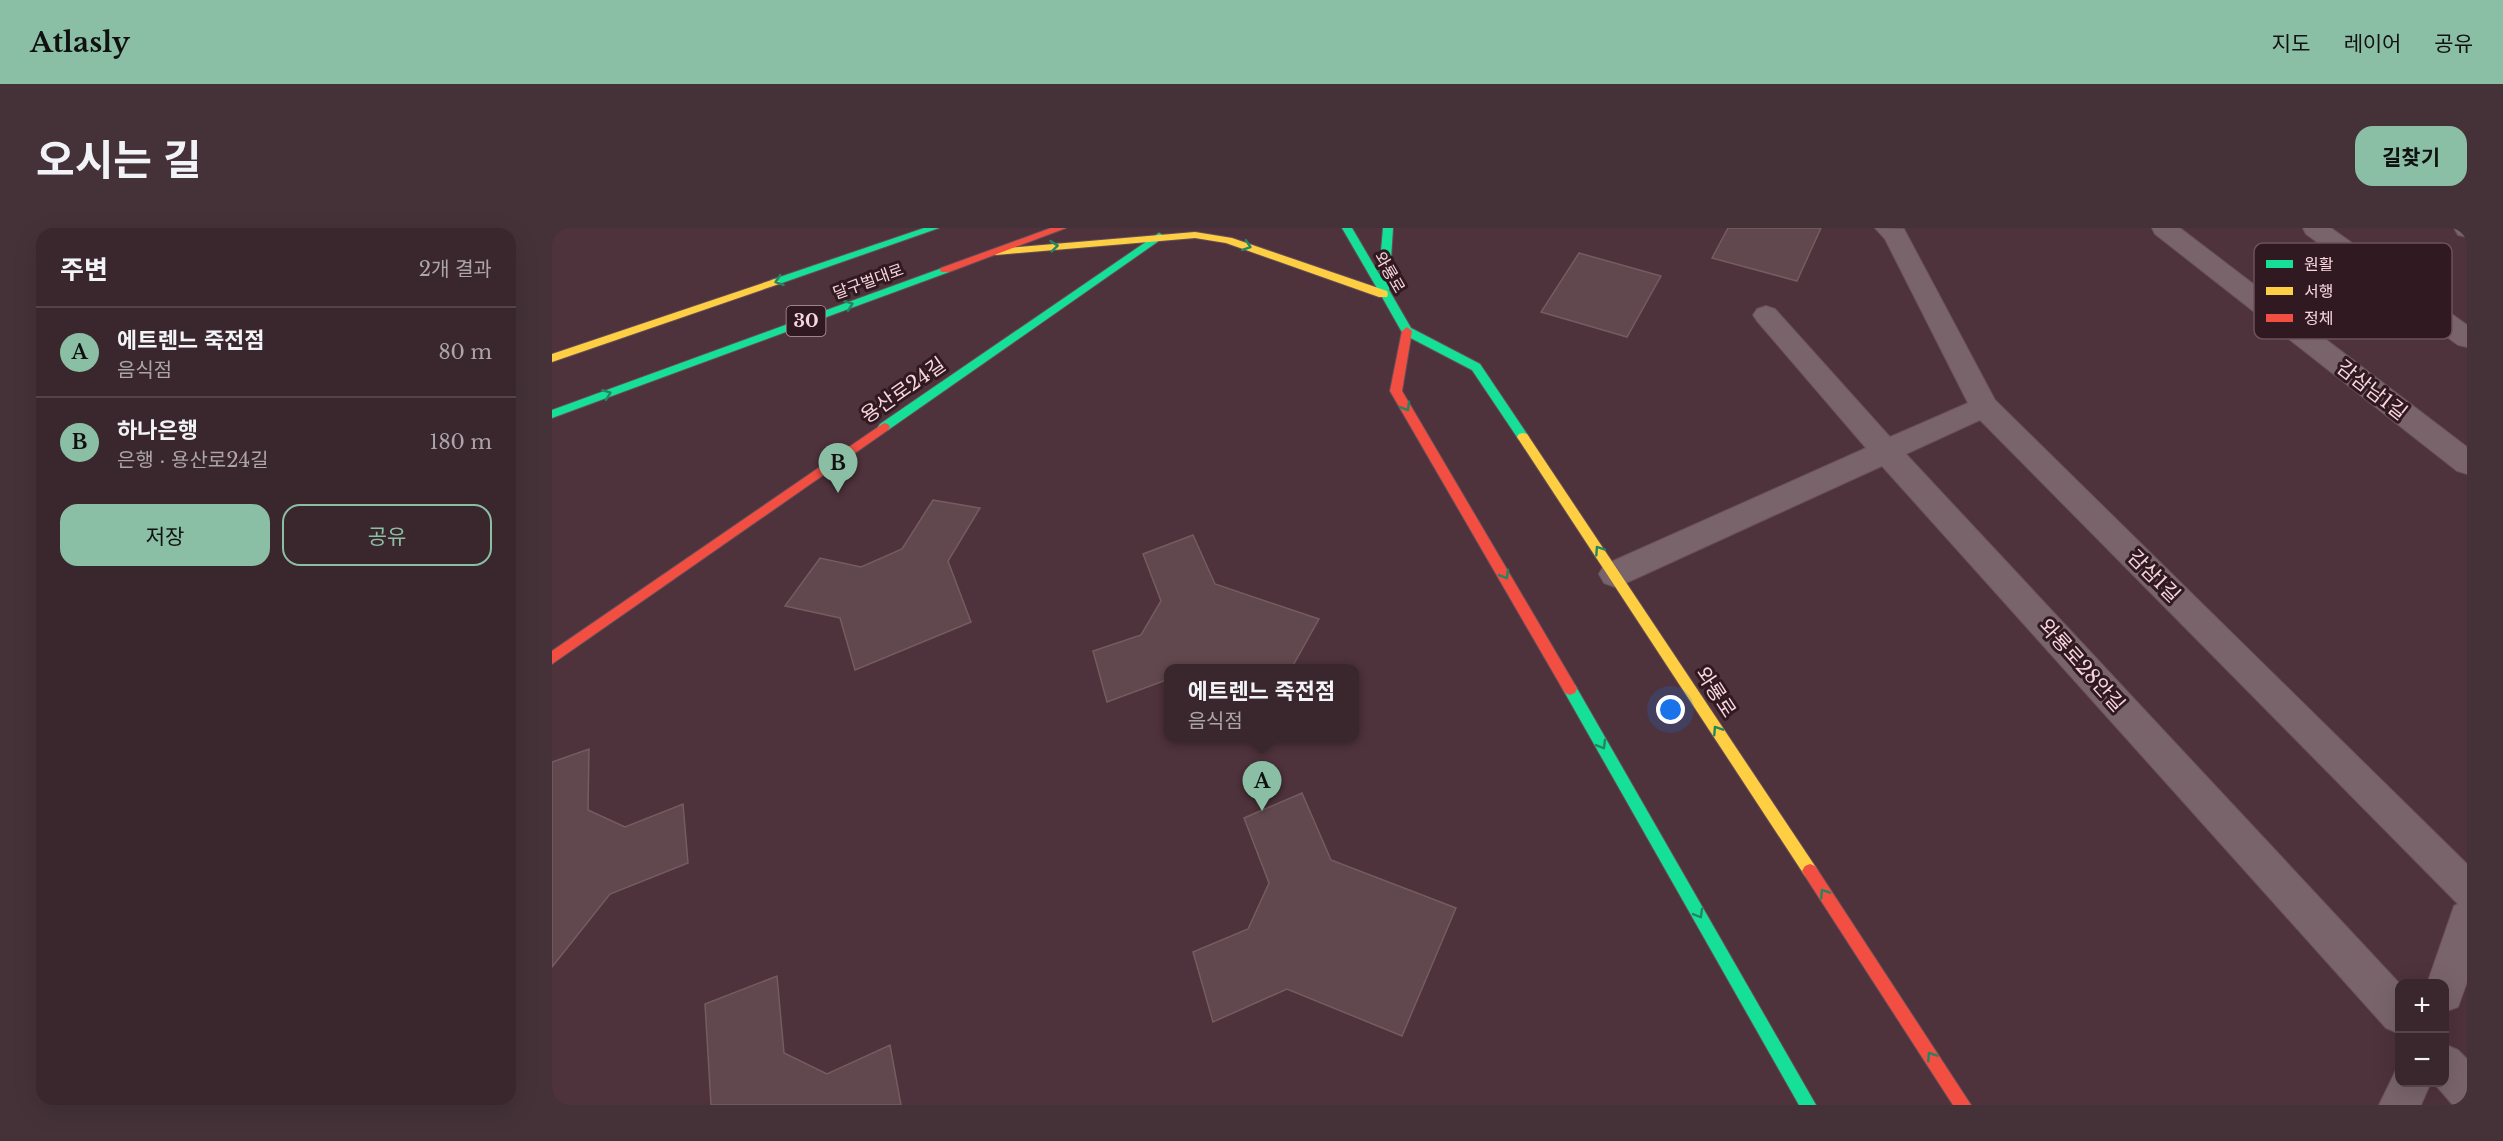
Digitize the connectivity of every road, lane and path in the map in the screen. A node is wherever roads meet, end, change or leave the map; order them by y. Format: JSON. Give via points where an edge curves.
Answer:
{"nodes":[{"id":1,"x":934,"y":228,"type":"edge"},
{"id":2,"x":1061,"y":228,"type":"edge"},
{"id":3,"x":1347,"y":228,"type":"edge"},
{"id":4,"x":1388,"y":228,"type":"edge"},
{"id":5,"x":1887,"y":228,"type":"edge"},
{"id":6,"x":2164,"y":228,"type":"edge"},
{"id":7,"x":2315,"y":228,"type":"edge"},
{"id":8,"x":1159,"y":236,"type":"junction"},
{"id":9,"x":2336,"y":243,"type":"edge"},
{"id":10,"x":996,"y":252,"type":"junction"},
{"id":11,"x":1383,"y":294,"type":"junction"},
{"id":12,"x":2254,"y":298,"type":"edge"},
{"id":13,"x":1766,"y":315,"type":"dead end"},
{"id":14,"x":2452,"y":327,"type":"edge"},
{"id":15,"x":1407,"y":331,"type":"junction"},
{"id":16,"x":2467,"y":338,"type":"edge"},
{"id":17,"x":2307,"y":339,"type":"edge"},
{"id":18,"x":552,"y":358,"type":"edge"},
{"id":19,"x":1984,"y":407,"type":"junction"},
{"id":20,"x":552,"y":414,"type":"edge"},
{"id":21,"x":1886,"y":450,"type":"junction"},
{"id":22,"x":2467,"y":463,"type":"edge"},
{"id":23,"x":1615,"y":574,"type":"junction"},
{"id":24,"x":552,"y":658,"type":"edge"},
{"id":25,"x":2467,"y":890,"type":"edge"},
{"id":26,"x":2467,"y":919,"type":"edge"},
{"id":27,"x":2449,"y":980,"type":"edge"},
{"id":28,"x":2395,"y":1009,"type":"edge"},
{"id":29,"x":2449,"y":1069,"type":"edge"},
{"id":30,"x":2409,"y":1087,"type":"edge"},
{"id":31,"x":2467,"y":1089,"type":"edge"},
{"id":32,"x":1808,"y":1105,"type":"edge"},
{"id":33,"x":1964,"y":1105,"type":"edge"},
{"id":34,"x":2400,"y":1105,"type":"edge"}],
"edges":[{"from":1,"to":18,"type":"main road","name":"달구벌대로","number":"30","one_way":true},
{"from":2,"to":10,"type":"main road","name":"달구벌대로","number":"30"},
{"from":3,"to":11,"type":"main road","name":"와룡로"},
{"from":4,"to":11,"type":"main road"},
{"from":5,"to":19,"type":"street","name":"감삼1길","via":[[1895,235]]},
{"from":6,"to":12,"type":"street","name":"감삼남1길"},
{"from":7,"to":9,"type":"street"},
{"from":10,"to":8,"type":"main road","one_way":true},
{"from":8,"to":11,"type":"main road","one_way":true,"via":[[1195,235],[1228,240]]},
{"from":8,"to":24,"type":"main road","name":"용산로24길"},
{"from":20,"to":10,"type":"main road","name":"달구벌대로","number":"30","one_way":true},
{"from":11,"to":15,"type":"main road","name":"와룡로"},
{"from":13,"to":21,"type":"street","name":"와룡로28안길"},
{"from":14,"to":16,"type":"street"},
{"from":23,"to":15,"type":"main road","name":"와룡로","one_way":true,"via":[[1476,367]]},
{"from":15,"to":32,"type":"main road","one_way":true,"via":[[1396,391]]},
{"from":17,"to":22,"type":"street","name":"감삼남1길"},
{"from":19,"to":21,"type":"street"},
{"from":19,"to":25,"type":"street","name":"감삼1길"},
{"from":21,"to":23,"type":"street"},
{"from":21,"to":28,"type":"street","name":"와룡로28안길"},
{"from":33,"to":23,"type":"main road","name":"와룡로","one_way":true},
{"from":26,"to":27,"type":"street"},
{"from":29,"to":31,"type":"street"},
{"from":30,"to":34,"type":"street"}]}
